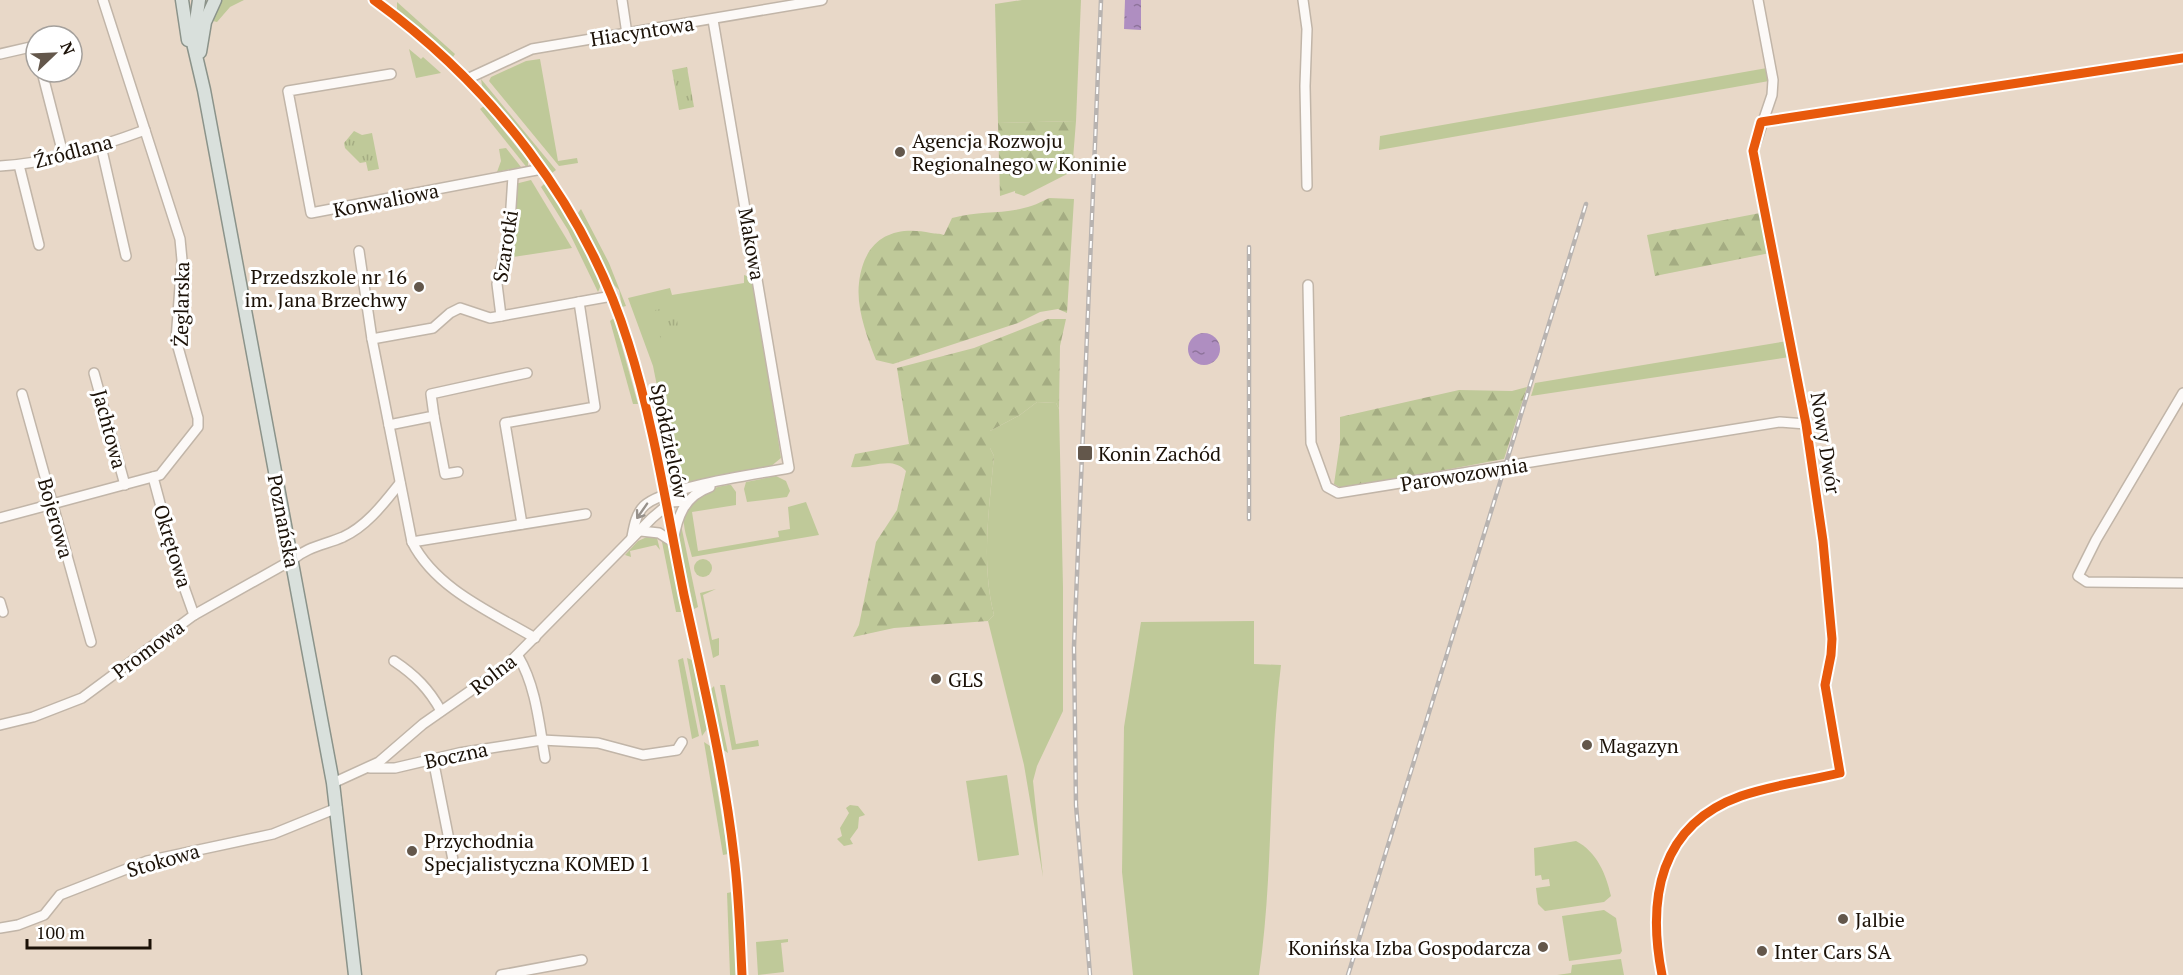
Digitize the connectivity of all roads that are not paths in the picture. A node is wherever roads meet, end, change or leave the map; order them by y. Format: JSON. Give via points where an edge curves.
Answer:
{"nodes":[{"id":1,"x":103,"y":0,"type":"edge"},
{"id":2,"x":182,"y":0,"type":"edge"},
{"id":3,"x":199,"y":0,"type":"edge"},
{"id":4,"x":215,"y":0,"type":"edge"},
{"id":5,"x":374,"y":0,"type":"edge"},
{"id":6,"x":621,"y":0,"type":"edge"},
{"id":7,"x":822,"y":0,"type":"edge"},
{"id":8,"x":1304,"y":0,"type":"edge"},
{"id":9,"x":1758,"y":0,"type":"edge"},
{"id":10,"x":713,"y":20,"type":"junction"},
{"id":11,"x":627,"y":34,"type":"junction"},
{"id":12,"x":24,"y":48,"type":"edge"},
{"id":13,"x":0,"y":54,"type":"edge"},
{"id":14,"x":2183,"y":58,"type":"edge"},
{"id":15,"x":200,"y":68,"type":"junction"},
{"id":16,"x":391,"y":74,"type":"dead end"},
{"id":17,"x":467,"y":80,"type":"junction"},
{"id":18,"x":45,"y":84,"type":"edge"},
{"id":19,"x":1761,"y":122,"type":"junction"},
{"id":20,"x":145,"y":130,"type":"junction"},
{"id":21,"x":101,"y":146,"type":"junction"},
{"id":22,"x":63,"y":154,"type":"junction"},
{"id":23,"x":18,"y":165,"type":"junction"},
{"id":24,"x":0,"y":166,"type":"edge"},
{"id":25,"x":542,"y":170,"type":"junction"},
{"id":26,"x":513,"y":176,"type":"junction"},
{"id":27,"x":1307,"y":186,"type":"dead end"},
{"id":28,"x":39,"y":245,"type":"dead end"},
{"id":29,"x":359,"y":251,"type":"dead end"},
{"id":30,"x":126,"y":256,"type":"dead end"},
{"id":31,"x":1308,"y":285,"type":"dead end"},
{"id":32,"x":612,"y":296,"type":"junction"},
{"id":33,"x":579,"y":302,"type":"junction"},
{"id":34,"x":501,"y":316,"type":"junction"},
{"id":35,"x":372,"y":339,"type":"junction"},
{"id":36,"x":527,"y":373,"type":"dead end"},
{"id":37,"x":94,"y":374,"type":"dead end"},
{"id":38,"x":2183,"y":393,"type":"edge"},
{"id":39,"x":22,"y":394,"type":"dead end"},
{"id":40,"x":434,"y":416,"type":"junction"},
{"id":41,"x":1806,"y":424,"type":"junction"},
{"id":42,"x":389,"y":425,"type":"junction"},
{"id":43,"x":458,"y":472,"type":"dead end"},
{"id":44,"x":153,"y":477,"type":"junction"},
{"id":45,"x":660,"y":480,"type":"junction"},
{"id":46,"x":727,"y":481,"type":"junction"},
{"id":47,"x":400,"y":483,"type":"junction"},
{"id":48,"x":125,"y":485,"type":"junction"},
{"id":49,"x":684,"y":488,"type":"junction"},
{"id":50,"x":665,"y":501,"type":"junction"},
{"id":51,"x":687,"y":501,"type":"junction"},
{"id":52,"x":51,"y":504,"type":"junction"},
{"id":53,"x":586,"y":514,"type":"dead end"},
{"id":54,"x":0,"y":518,"type":"edge"},
{"id":55,"x":522,"y":524,"type":"junction"},
{"id":56,"x":636,"y":534,"type":"junction"},
{"id":57,"x":412,"y":542,"type":"junction"},
{"id":58,"x":673,"y":542,"type":"junction"},
{"id":59,"x":292,"y":560,"type":"junction"},
{"id":60,"x":2183,"y":583,"type":"edge"},
{"id":61,"x":194,"y":615,"type":"junction"},
{"id":62,"x":535,"y":638,"type":"junction"},
{"id":63,"x":91,"y":642,"type":"dead end"},
{"id":64,"x":518,"y":656,"type":"junction"},
{"id":65,"x":394,"y":661,"type":"dead end"},
{"id":66,"x":441,"y":711,"type":"junction"},
{"id":67,"x":0,"y":725,"type":"edge"},
{"id":68,"x":542,"y":740,"type":"junction"},
{"id":69,"x":682,"y":742,"type":"dead end"},
{"id":70,"x":545,"y":758,"type":"dead end"},
{"id":71,"x":433,"y":759,"type":"junction"},
{"id":72,"x":370,"y":768,"type":"junction"},
{"id":73,"x":333,"y":783,"type":"junction"},
{"id":74,"x":337,"y":808,"type":"junction"},
{"id":75,"x":453,"y":860,"type":"dead end"},
{"id":76,"x":0,"y":928,"type":"edge"},
{"id":77,"x":582,"y":960,"type":"dead end"},
{"id":78,"x":355,"y":975,"type":"edge"},
{"id":79,"x":501,"y":975,"type":"edge"},
{"id":80,"x":742,"y":975,"type":"edge"},
{"id":81,"x":1662,"y":975,"type":"edge"}],
"edges":[{"from":1,"to":20,"type":"street","name":"Żeglarska"},
{"from":2,"to":15,"type":"main road","via":[[189,46]]},
{"from":3,"to":15,"type":"main road","name":"Poznańska","via":[[193,36]]},
{"from":4,"to":15,"type":"main road","name":"Poznańska","via":[[202,32]]},
{"from":5,"to":17,"type":"street","name":"Spółdzielców","via":[[437,50]]},
{"from":6,"to":11,"type":"street"},
{"from":7,"to":10,"type":"street","name":"Hiacyntowa"},
{"from":8,"to":27,"type":"street"},
{"from":9,"to":19,"type":"street","name":"Nowy Dwór","via":[[1773,80],[1772,95]]},
{"from":10,"to":11,"type":"street","name":"Hiacyntowa"},
{"from":10,"to":46,"type":"street","name":"Makowa","via":[[789,468]]},
{"from":11,"to":17,"type":"street","name":"Hiacyntowa","via":[[532,49]]},
{"from":12,"to":13,"type":"street"},
{"from":14,"to":19,"type":"street"},
{"from":15,"to":59,"type":"main road","name":"Poznańska"},
{"from":16,"to":26,"type":"street","name":"Konwaliowa","via":[[288,91],[311,213]]},
{"from":17,"to":25,"type":"street","name":"Spółdzielców"},
{"from":18,"to":22,"type":"street"},
{"from":19,"to":41,"type":"street","name":"Nowy Dwór","via":[[1753,150]]},
{"from":20,"to":21,"type":"street","name":"Źródlana"},
{"from":20,"to":44,"type":"street","name":"Żeglarska","via":[[182,249],[176,339],[199,422],[196,432],[165,471]]},
{"from":21,"to":22,"type":"street","name":"Źródlana"},
{"from":21,"to":30,"type":"street"},
{"from":22,"to":23,"type":"street","name":"Źródlana"},
{"from":23,"to":24,"type":"street","name":"Źródlana"},
{"from":23,"to":28,"type":"street"},
{"from":25,"to":26,"type":"street","name":"Konwaliowa"},
{"from":25,"to":32,"type":"street","name":"Spółdzielców","via":[[582,233]]},
{"from":26,"to":34,"type":"street","name":"Szarotki","via":[[508,238],[497,284]]},
{"from":29,"to":35,"type":"street"},
{"from":31,"to":41,"type":"street","name":"Parowozownia","via":[[1311,443],[1328,487],[1338,493],[1780,422]]},
{"from":32,"to":33,"type":"street"},
{"from":32,"to":45,"type":"street","name":"Spółdzielców","via":[[634,363]]},
{"from":33,"to":34,"type":"street"},
{"from":33,"to":55,"type":"street","via":[[595,407],[505,423]]},
{"from":34,"to":35,"type":"street","via":[[483,317],[460,308],[433,328]]},
{"from":35,"to":42,"type":"street"},
{"from":36,"to":40,"type":"street","via":[[431,394]]},
{"from":37,"to":48,"type":"street","name":"Jachtowa"},
{"from":38,"to":60,"type":"street","via":[[2078,576],[2087,582]]},
{"from":39,"to":52,"type":"street","name":"Bojerowa"},
{"from":40,"to":42,"type":"street"},
{"from":40,"to":43,"type":"street","via":[[445,474]]},
{"from":41,"to":81,"type":"street","name":"Nowy Dwór","via":[[1832,639],[1825,685],[1840,773],[1741,796],[1706,814],[1684,834],[1668,858],[1656,898],[1655,928]]},
{"from":42,"to":47,"type":"street"},
{"from":44,"to":48,"type":"street","name":"Żeglarska"},
{"from":44,"to":61,"type":"street","name":"Okrętowa"},
{"from":45,"to":49,"type":"street"},
{"from":45,"to":50,"type":"street","name":"Spółdzielców"},
{"from":46,"to":49,"type":"street"},
{"from":46,"to":51,"type":"street","via":[[704,489]]},
{"from":47,"to":57,"type":"street"},
{"from":47,"to":59,"type":"street","via":[[364,523],[344,537],[303,551]]},
{"from":48,"to":52,"type":"street","name":"Żeglarska"},
{"from":49,"to":50,"type":"street"},
{"from":50,"to":51,"type":"street"},
{"from":50,"to":56,"type":"street","name":"Rolna"},
{"from":50,"to":56,"type":"street","name":"Rolna","one_way":true,"via":[[650,501],[641,510]]},
{"from":50,"to":58,"type":"street","name":"Spółdzielców"},
{"from":51,"to":58,"type":"street","via":[[676,523]]},
{"from":52,"to":54,"type":"street","name":"Żeglarska"},
{"from":52,"to":63,"type":"street","name":"Bojerowa"},
{"from":53,"to":55,"type":"street"},
{"from":55,"to":57,"type":"street"},
{"from":56,"to":58,"type":"street","via":[[659,533]]},
{"from":56,"to":62,"type":"street","name":"Rolna"},
{"from":57,"to":62,"type":"street","via":[[441,579]]},
{"from":58,"to":80,"type":"street","name":"Spółdzielców","via":[[727,802],[737,880]]},
{"from":59,"to":61,"type":"street","name":"Promowa"},
{"from":59,"to":73,"type":"main road","name":"Poznańska"},
{"from":61,"to":67,"type":"street","name":"Promowa","via":[[82,698]]},
{"from":62,"to":64,"type":"street","name":"Rolna"},
{"from":64,"to":66,"type":"street","name":"Rolna"},
{"from":64,"to":68,"type":"street","via":[[528,672]]},
{"from":65,"to":66,"type":"street","via":[[413,674]]},
{"from":66,"to":72,"type":"street","name":"Rolna"},
{"from":68,"to":69,"type":"street","name":"Boczna","via":[[598,743],[643,755],[677,750]]},
{"from":68,"to":70,"type":"street"},
{"from":68,"to":71,"type":"street","name":"Boczna"},
{"from":71,"to":72,"type":"street","name":"Boczna","via":[[395,768]]},
{"from":71,"to":75,"type":"street"},
{"from":72,"to":73,"type":"street","name":"Rolna"},
{"from":73,"to":74,"type":"main road","name":"Poznańska"},
{"from":74,"to":76,"type":"street","name":"Stokowa","via":[[273,834],[147,861],[60,895],[44,915],[18,926]]},
{"from":74,"to":78,"type":"main road","name":"Poznańska"},
{"from":77,"to":79,"type":"street"}]}
